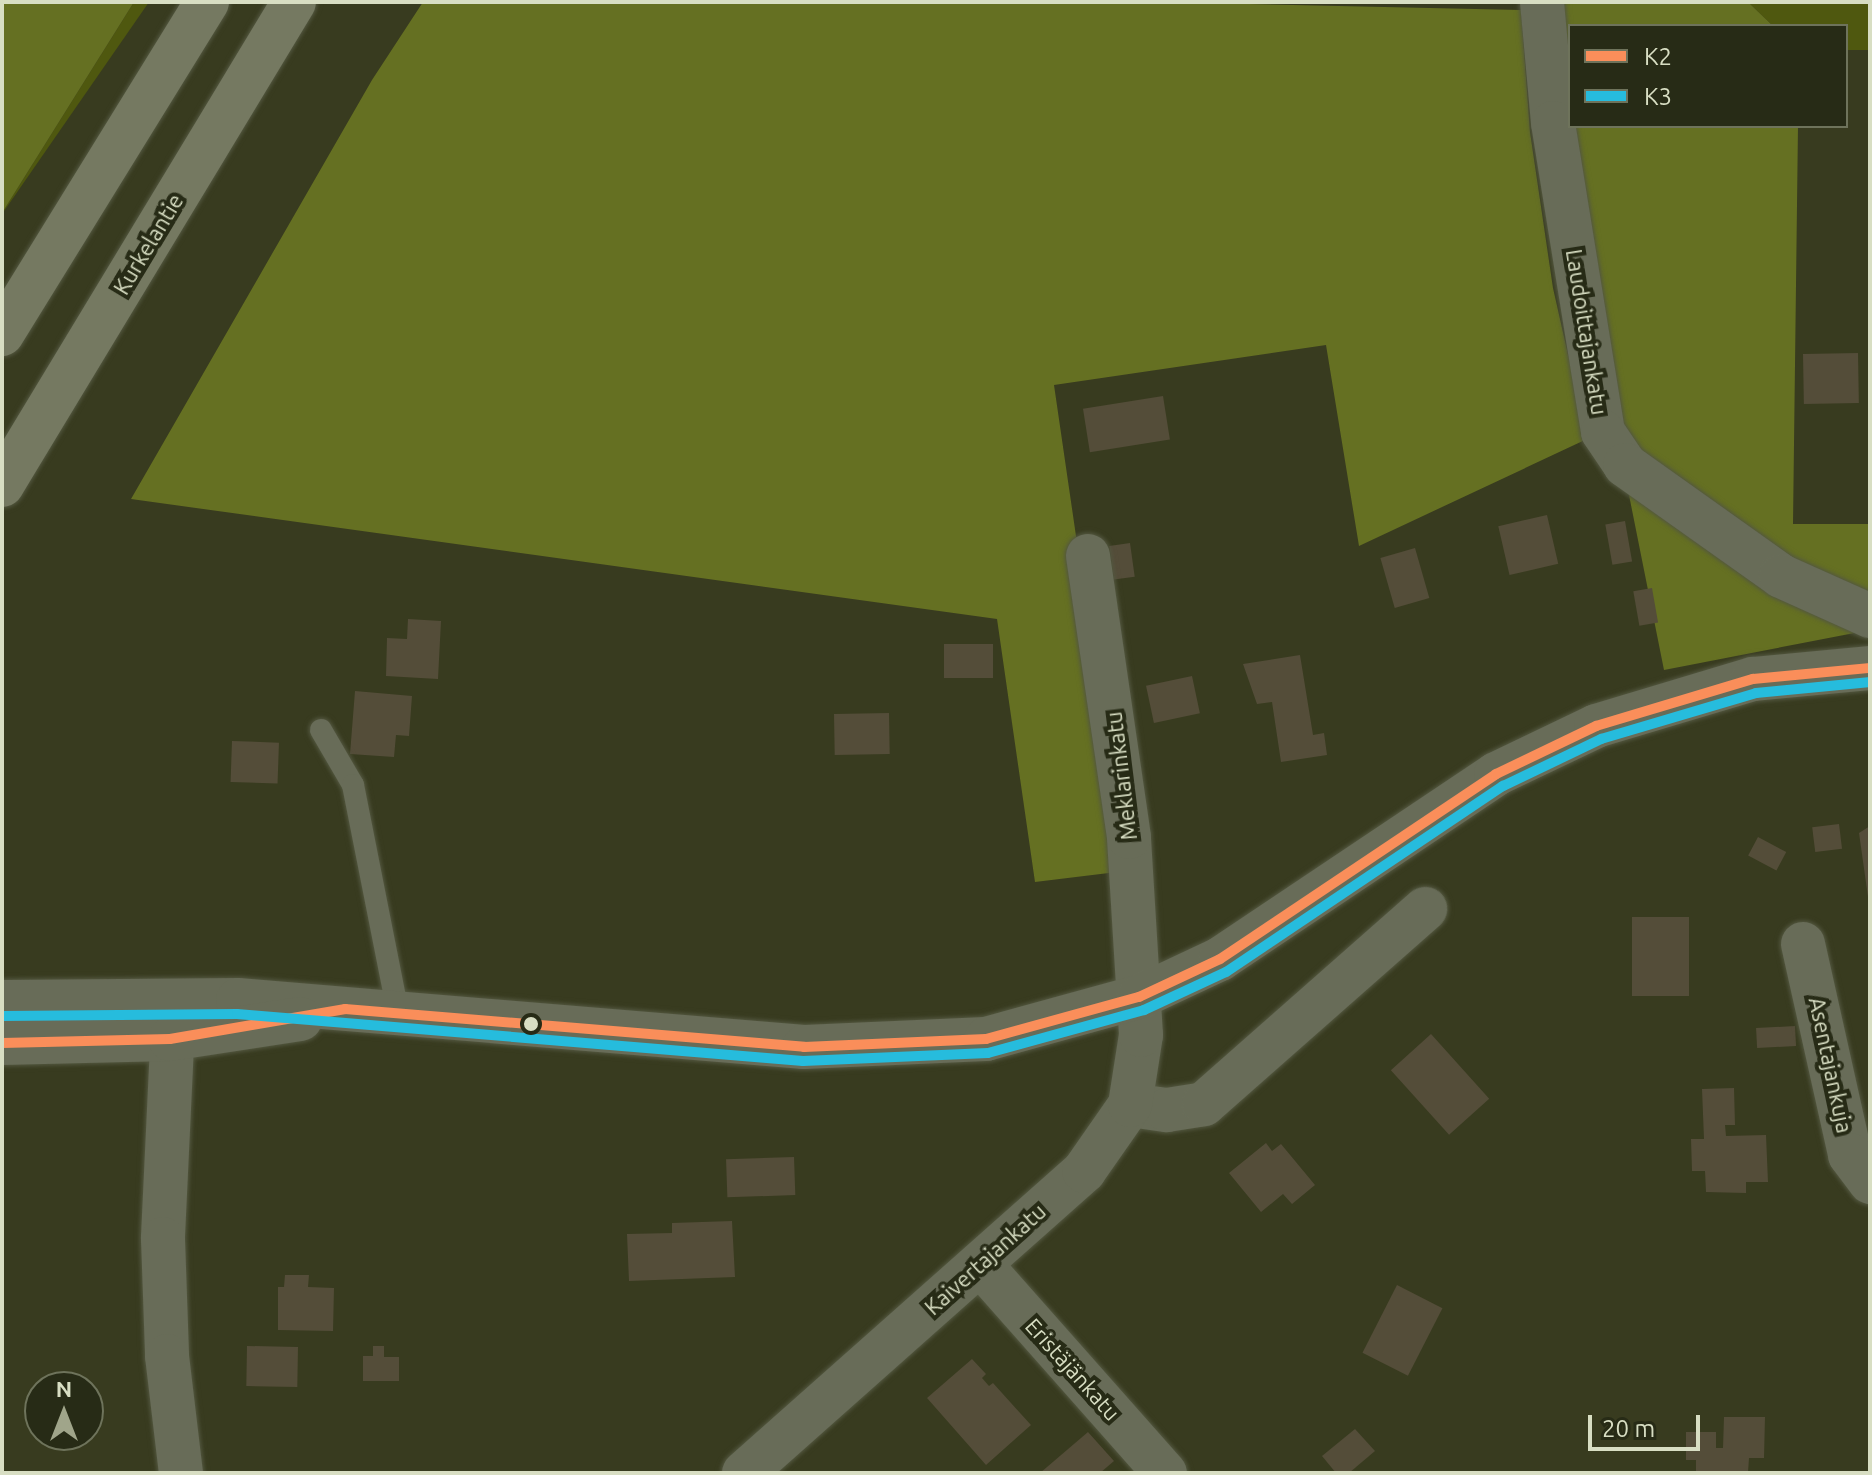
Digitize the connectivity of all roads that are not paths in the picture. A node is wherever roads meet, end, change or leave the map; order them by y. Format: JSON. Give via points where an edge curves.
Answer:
{"nodes":[{"id":1,"x":207,"y":2,"type":"edge"},
{"id":2,"x":294,"y":2,"type":"edge"},
{"id":3,"x":1542,"y":2,"type":"edge"},
{"id":4,"x":2,"y":334,"type":"edge"},
{"id":5,"x":2,"y":485,"type":"edge"},
{"id":6,"x":1088,"y":556,"type":"dead end"},
{"id":7,"x":1870,"y":616,"type":"edge"},
{"id":8,"x":1870,"y":668,"type":"edge"},
{"id":9,"x":321,"y":730,"type":"dead end"},
{"id":10,"x":1425,"y":909,"type":"dead end"},
{"id":11,"x":1803,"y":944,"type":"dead end"},
{"id":12,"x":1139,"y":997,"type":"junction"},
{"id":13,"x":2,"y":1002,"type":"edge"},
{"id":14,"x":398,"y":1013,"type":"junction"},
{"id":15,"x":172,"y":1019,"type":"junction"},
{"id":16,"x":2,"y":1043,"type":"edge"},
{"id":17,"x":1130,"y":1105,"type":"junction"},
{"id":18,"x":1870,"y":1182,"type":"edge"},
{"id":19,"x":980,"y":1264,"type":"junction"},
{"id":20,"x":181,"y":1473,"type":"edge"},
{"id":21,"x":744,"y":1473,"type":"edge"},
{"id":22,"x":1165,"y":1473,"type":"edge"}],
"edges":[{"from":1,"to":4,"type":"highway"},
{"from":2,"to":5,"type":"highway","name":"Kurkelantie"},
{"from":3,"to":7,"type":"street","name":"Laudoittajankatu","via":[[1553,123],[1603,432],[1625,465],[1781,576]]},
{"from":6,"to":12,"type":"street","name":"Meklarinkatu","via":[[1120,746]]},
{"from":8,"to":12,"type":"street","via":[[1753,679],[1596,726],[1456,799],[1251,943]]},
{"from":9,"to":14,"type":"lane","via":[[353,785]]},
{"from":10,"to":17,"type":"street","via":[[1204,1104],[1167,1110]]},
{"from":11,"to":18,"type":"street","name":"Asentajankuja","via":[[1850,1155]]},
{"from":12,"to":14,"type":"street","via":[[1035,1027],[931,1045],[804,1047]]},
{"from":12,"to":17,"type":"street","name":"Kaivertajankatu","via":[[1141,1035]]},
{"from":13,"to":15,"type":"street"},
{"from":14,"to":15,"type":"street","via":[[345,1009],[244,1030]]},
{"from":15,"to":16,"type":"street"},
{"from":15,"to":20,"type":"street","via":[[163,1239],[167,1356]]},
{"from":17,"to":19,"type":"street","name":"Kaivertajankatu","via":[[1084,1171]]},
{"from":19,"to":21,"type":"street","name":"Kaivertajankatu"},
{"from":19,"to":22,"type":"street","name":"Eristäjänkatu"}]}
